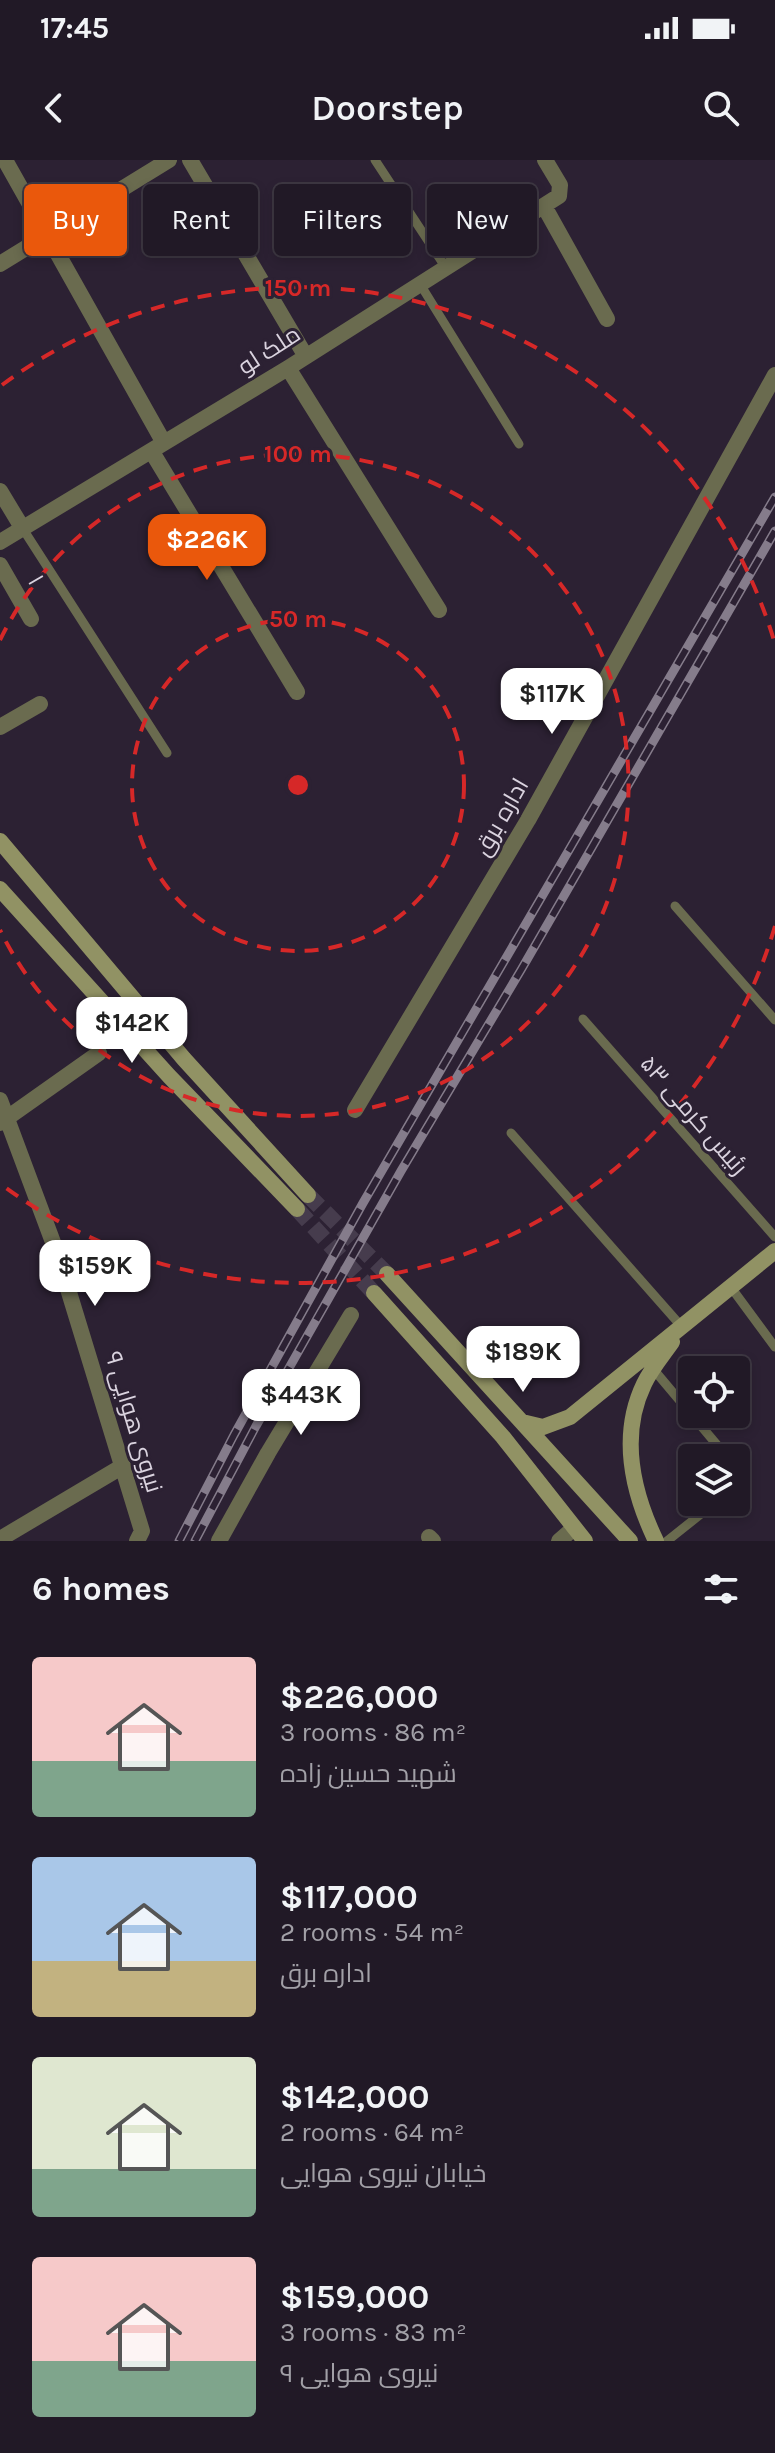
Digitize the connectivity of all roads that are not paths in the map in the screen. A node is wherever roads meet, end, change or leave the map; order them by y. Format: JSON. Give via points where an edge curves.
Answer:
{"nodes":[{"id":1,"x":5,"y":160,"type":"edge"},
{"id":2,"x":169,"y":160,"type":"edge"},
{"id":3,"x":190,"y":160,"type":"edge"},
{"id":4,"x":375,"y":160,"type":"edge"},
{"id":5,"x":549,"y":167,"type":"edge"},
{"id":6,"x":127,"y":186,"type":"edge"},
{"id":7,"x":24,"y":195,"type":"edge"},
{"id":8,"x":544,"y":206,"type":"junction"},
{"id":9,"x":24,"y":249,"type":"edge"},
{"id":10,"x":57,"y":256,"type":"edge"},
{"id":11,"x":0,"y":264,"type":"edge"},
{"id":12,"x":446,"y":268,"type":"junction"},
{"id":13,"x":420,"y":284,"type":"junction"},
{"id":14,"x":607,"y":319,"type":"dead end"},
{"id":15,"x":305,"y":355,"type":"junction"},
{"id":16,"x":288,"y":368,"type":"junction"},
{"id":17,"x":775,"y":375,"type":"edge"},
{"id":18,"x":519,"y":444,"type":"dead end"},
{"id":19,"x":158,"y":447,"type":"junction"},
{"id":20,"x":0,"y":491,"type":"edge"},
{"id":21,"x":23,"y":529,"type":"junction"},
{"id":22,"x":0,"y":542,"type":"edge"},
{"id":23,"x":0,"y":565,"type":"edge"},
{"id":24,"x":439,"y":610,"type":"dead end"},
{"id":25,"x":31,"y":619,"type":"dead end"},
{"id":26,"x":297,"y":692,"type":"dead end"},
{"id":27,"x":40,"y":704,"type":"dead end"},
{"id":28,"x":0,"y":727,"type":"edge"},
{"id":29,"x":167,"y":753,"type":"dead end"},
{"id":30,"x":0,"y":841,"type":"edge"},
{"id":31,"x":0,"y":889,"type":"edge"},
{"id":32,"x":675,"y":906,"type":"dead end"},
{"id":33,"x":583,"y":1019,"type":"dead end"},
{"id":34,"x":775,"y":1020,"type":"edge"},
{"id":35,"x":99,"y":1053,"type":"dead end"},
{"id":36,"x":0,"y":1100,"type":"edge"},
{"id":37,"x":355,"y":1110,"type":"dead end"},
{"id":38,"x":3,"y":1120,"type":"edge"},
{"id":39,"x":511,"y":1133,"type":"dead end"},
{"id":40,"x":308,"y":1195,"type":"tunnel mouth"},
{"id":41,"x":297,"y":1209,"type":"tunnel mouth"},
{"id":42,"x":775,"y":1237,"type":"edge"},
{"id":43,"x":775,"y":1251,"type":"edge"},
{"id":44,"x":387,"y":1274,"type":"tunnel mouth"},
{"id":45,"x":730,"y":1286,"type":"junction"},
{"id":46,"x":374,"y":1293,"type":"tunnel mouth"},
{"id":47,"x":351,"y":1315,"type":"dead end"},
{"id":48,"x":682,"y":1327,"type":"junction"},
{"id":49,"x":775,"y":1347,"type":"edge"},
{"id":50,"x":654,"y":1370,"type":"junction"},
{"id":51,"x":521,"y":1422,"type":"junction"},
{"id":52,"x":716,"y":1444,"type":"edge"},
{"id":53,"x":123,"y":1466,"type":"junction"},
{"id":54,"x":698,"y":1516,"type":"edge"},
{"id":55,"x":580,"y":1535,"type":"edge"},
{"id":56,"x":140,"y":1536,"type":"edge"},
{"id":57,"x":0,"y":1539,"type":"edge"},
{"id":58,"x":219,"y":1541,"type":"edge"},
{"id":59,"x":559,"y":1541,"type":"edge"},
{"id":60,"x":630,"y":1541,"type":"edge"},
{"id":61,"x":656,"y":1541,"type":"edge"},
{"id":62,"x":667,"y":1541,"type":"edge"}],
"edges":[{"from":1,"to":7,"type":"street"},
{"from":2,"to":6,"type":"street"},
{"from":3,"to":15,"type":"street"},
{"from":4,"to":12,"type":"lane"},
{"from":5,"to":8,"type":"street","via":[[561,191]]},
{"from":8,"to":12,"type":"street","name":"ملک لو"},
{"from":8,"to":14,"type":"street"},
{"from":9,"to":11,"type":"street"},
{"from":10,"to":19,"type":"street"},
{"from":12,"to":13,"type":"street","name":"ملک لو"},
{"from":13,"to":15,"type":"street","name":"ملک لو"},
{"from":13,"to":18,"type":"lane"},
{"from":15,"to":16,"type":"street","name":"ملک لو"},
{"from":16,"to":19,"type":"street","name":"ملک لو"},
{"from":16,"to":24,"type":"street"},
{"from":17,"to":37,"type":"street","name":"اداره برق","via":[[528,820]]},
{"from":19,"to":21,"type":"street","name":"ملک لو"},
{"from":19,"to":26,"type":"street"},
{"from":20,"to":21,"type":"street"},
{"from":21,"to":22,"type":"street","name":"ملک لو"},
{"from":21,"to":29,"type":"lane"},
{"from":23,"to":25,"type":"street","name":"۱"},
{"from":27,"to":28,"type":"street"},
{"from":30,"to":40,"type":"main road","via":[[184,1059]]},
{"from":31,"to":41,"type":"main road"},
{"from":32,"to":34,"type":"lane"},
{"from":33,"to":42,"type":"lane","name":"رئیس کرمی ۵۳"},
{"from":35,"to":38,"type":"street"},
{"from":36,"to":38,"type":"street","name":"نیروی هوایی ۹"},
{"from":38,"to":53,"type":"street","name":"نیروی هوایی ۹","via":[[57,1253]]},
{"from":39,"to":48,"type":"lane"},
{"from":43,"to":45,"type":"main road"},
{"from":44,"to":51,"type":"main road"},
{"from":45,"to":48,"type":"main road"},
{"from":45,"to":49,"type":"lane"},
{"from":46,"to":55,"type":"main road","via":[[503,1437]]},
{"from":47,"to":58,"type":"street"},
{"from":48,"to":50,"type":"main road"},
{"from":48,"to":51,"type":"main road","via":[[570,1417],[543,1427]]},
{"from":50,"to":52,"type":"lane"},
{"from":50,"to":61,"type":"main road","via":[[630,1424],[630,1459],[635,1491]]},
{"from":51,"to":60,"type":"main road"},
{"from":53,"to":56,"type":"street","name":"نیروی هوایی ۹"},
{"from":53,"to":57,"type":"street"},
{"from":54,"to":62,"type":"lane"},
{"from":55,"to":59,"type":"street"}]}
